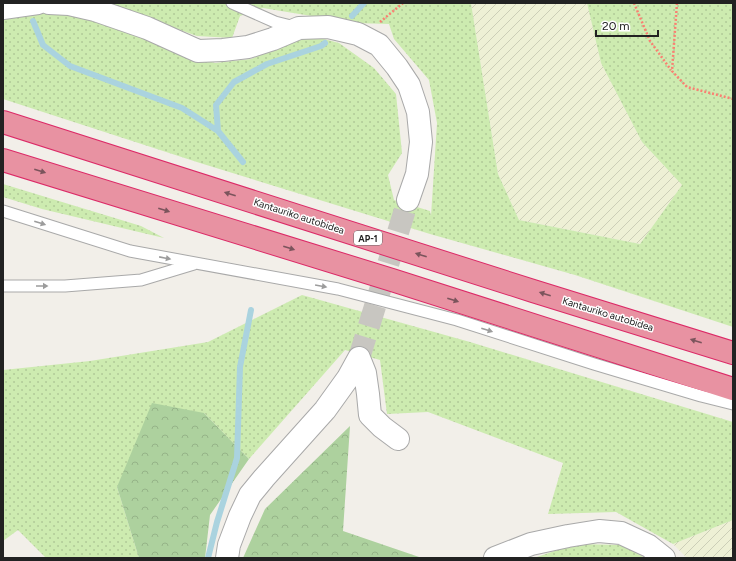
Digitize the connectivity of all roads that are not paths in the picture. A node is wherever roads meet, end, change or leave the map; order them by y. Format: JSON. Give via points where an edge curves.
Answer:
{"nodes":[{"id":1,"x":38,"y":3,"type":"edge"},
{"id":2,"x":49,"y":3,"type":"edge"},
{"id":3,"x":232,"y":3,"type":"edge"},
{"id":4,"x":3,"y":8,"type":"edge"},
{"id":5,"x":299,"y":28,"type":"junction"},
{"id":6,"x":3,"y":122,"type":"edge"},
{"id":7,"x":3,"y":160,"type":"edge"},
{"id":8,"x":408,"y":200,"type":"tunnel mouth"},
{"id":9,"x":3,"y":211,"type":"edge"},
{"id":10,"x":197,"y":264,"type":"junction"},
{"id":11,"x":3,"y":286,"type":"edge"},
{"id":12,"x":733,"y":352,"type":"edge"},
{"id":13,"x":733,"y":389,"type":"edge"},
{"id":14,"x":733,"y":404,"type":"edge"},
{"id":15,"x":398,"y":439,"type":"dead end"},
{"id":16,"x":227,"y":558,"type":"edge"},
{"id":17,"x":495,"y":558,"type":"edge"},
{"id":18,"x":664,"y":558,"type":"edge"}],
"edges":[{"from":1,"to":4,"type":"street"},
{"from":2,"to":5,"type":"street","via":[[69,4],[95,10],[147,28],[198,51],[248,47]]},
{"from":3,"to":5,"type":"lane","via":[[275,22]]},
{"from":5,"to":8,"type":"street","via":[[328,27],[358,34],[379,46],[398,66],[409,85],[418,112],[421,142],[418,174]]},
{"from":12,"to":6,"type":"highway","name":"Kantauriko autobidea","number":"AP-1","one_way":true},
{"from":7,"to":13,"type":"highway","one_way":true},
{"from":9,"to":10,"type":"lane","one_way":true,"via":[[130,251]]},
{"from":11,"to":10,"type":"lane","one_way":true,"via":[[65,286],[141,280]]},
{"from":10,"to":14,"type":"lane","one_way":true,"via":[[338,289],[450,318],[594,364]]},
{"from":15,"to":16,"type":"street","via":[[370,414],[364,373],[359,358],[325,410],[250,495],[229,545]]},
{"from":17,"to":18,"type":"street","via":[[531,544],[599,532],[621,533],[649,546]]}]}
